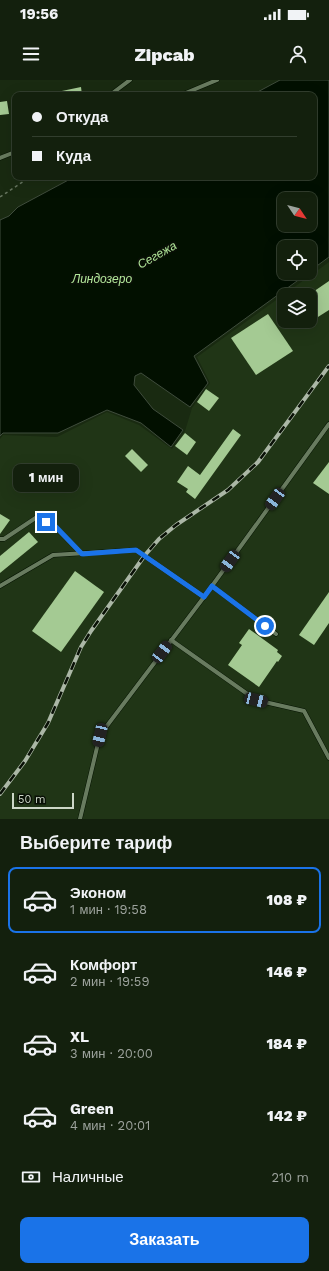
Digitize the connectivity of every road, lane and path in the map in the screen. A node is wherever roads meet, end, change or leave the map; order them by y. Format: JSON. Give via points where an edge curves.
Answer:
{"nodes":[{"id":1,"x":130,"y":80,"type":"edge"},
{"id":2,"x":217,"y":80,"type":"edge"},
{"id":3,"x":114,"y":92,"type":"edge"},
{"id":4,"x":188,"y":92,"type":"edge"},
{"id":5,"x":12,"y":153,"type":"edge"},
{"id":6,"x":0,"y":158,"type":"edge"},
{"id":7,"x":26,"y":180,"type":"edge"},
{"id":8,"x":0,"y":197,"type":"edge"},
{"id":9,"x":329,"y":424,"type":"edge"},
{"id":10,"x":0,"y":539,"type":"edge"},
{"id":11,"x":82,"y":554,"type":"junction"},
{"id":12,"x":0,"y":586,"type":"edge"},
{"id":13,"x":212,"y":586,"type":"junction"},
{"id":14,"x":204,"y":597,"type":"junction"},
{"id":15,"x":276,"y":634,"type":"dead end"},
{"id":16,"x":171,"y":640,"type":"junction"},
{"id":17,"x":329,"y":758,"type":"edge"},
{"id":18,"x":80,"y":819,"type":"edge"}],
"edges":[{"from":1,"to":3,"type":"lane"},
{"from":2,"to":4,"type":"lane"},
{"from":5,"to":6,"type":"lane"},
{"from":7,"to":8,"type":"path"},
{"from":9,"to":13,"type":"lane"},
{"from":10,"to":11,"type":"lane","via":[[4,539],[37,517],[56,527]]},
{"from":11,"to":12,"type":"lane","via":[[53,556]]},
{"from":11,"to":14,"type":"lane","via":[[136,550]]},
{"from":13,"to":14,"type":"lane"},
{"from":13,"to":15,"type":"lane"},
{"from":14,"to":16,"type":"lane"},
{"from":16,"to":17,"type":"lane","via":[[256,700],[304,711]]},
{"from":16,"to":18,"type":"lane","via":[[100,735]]}]}
